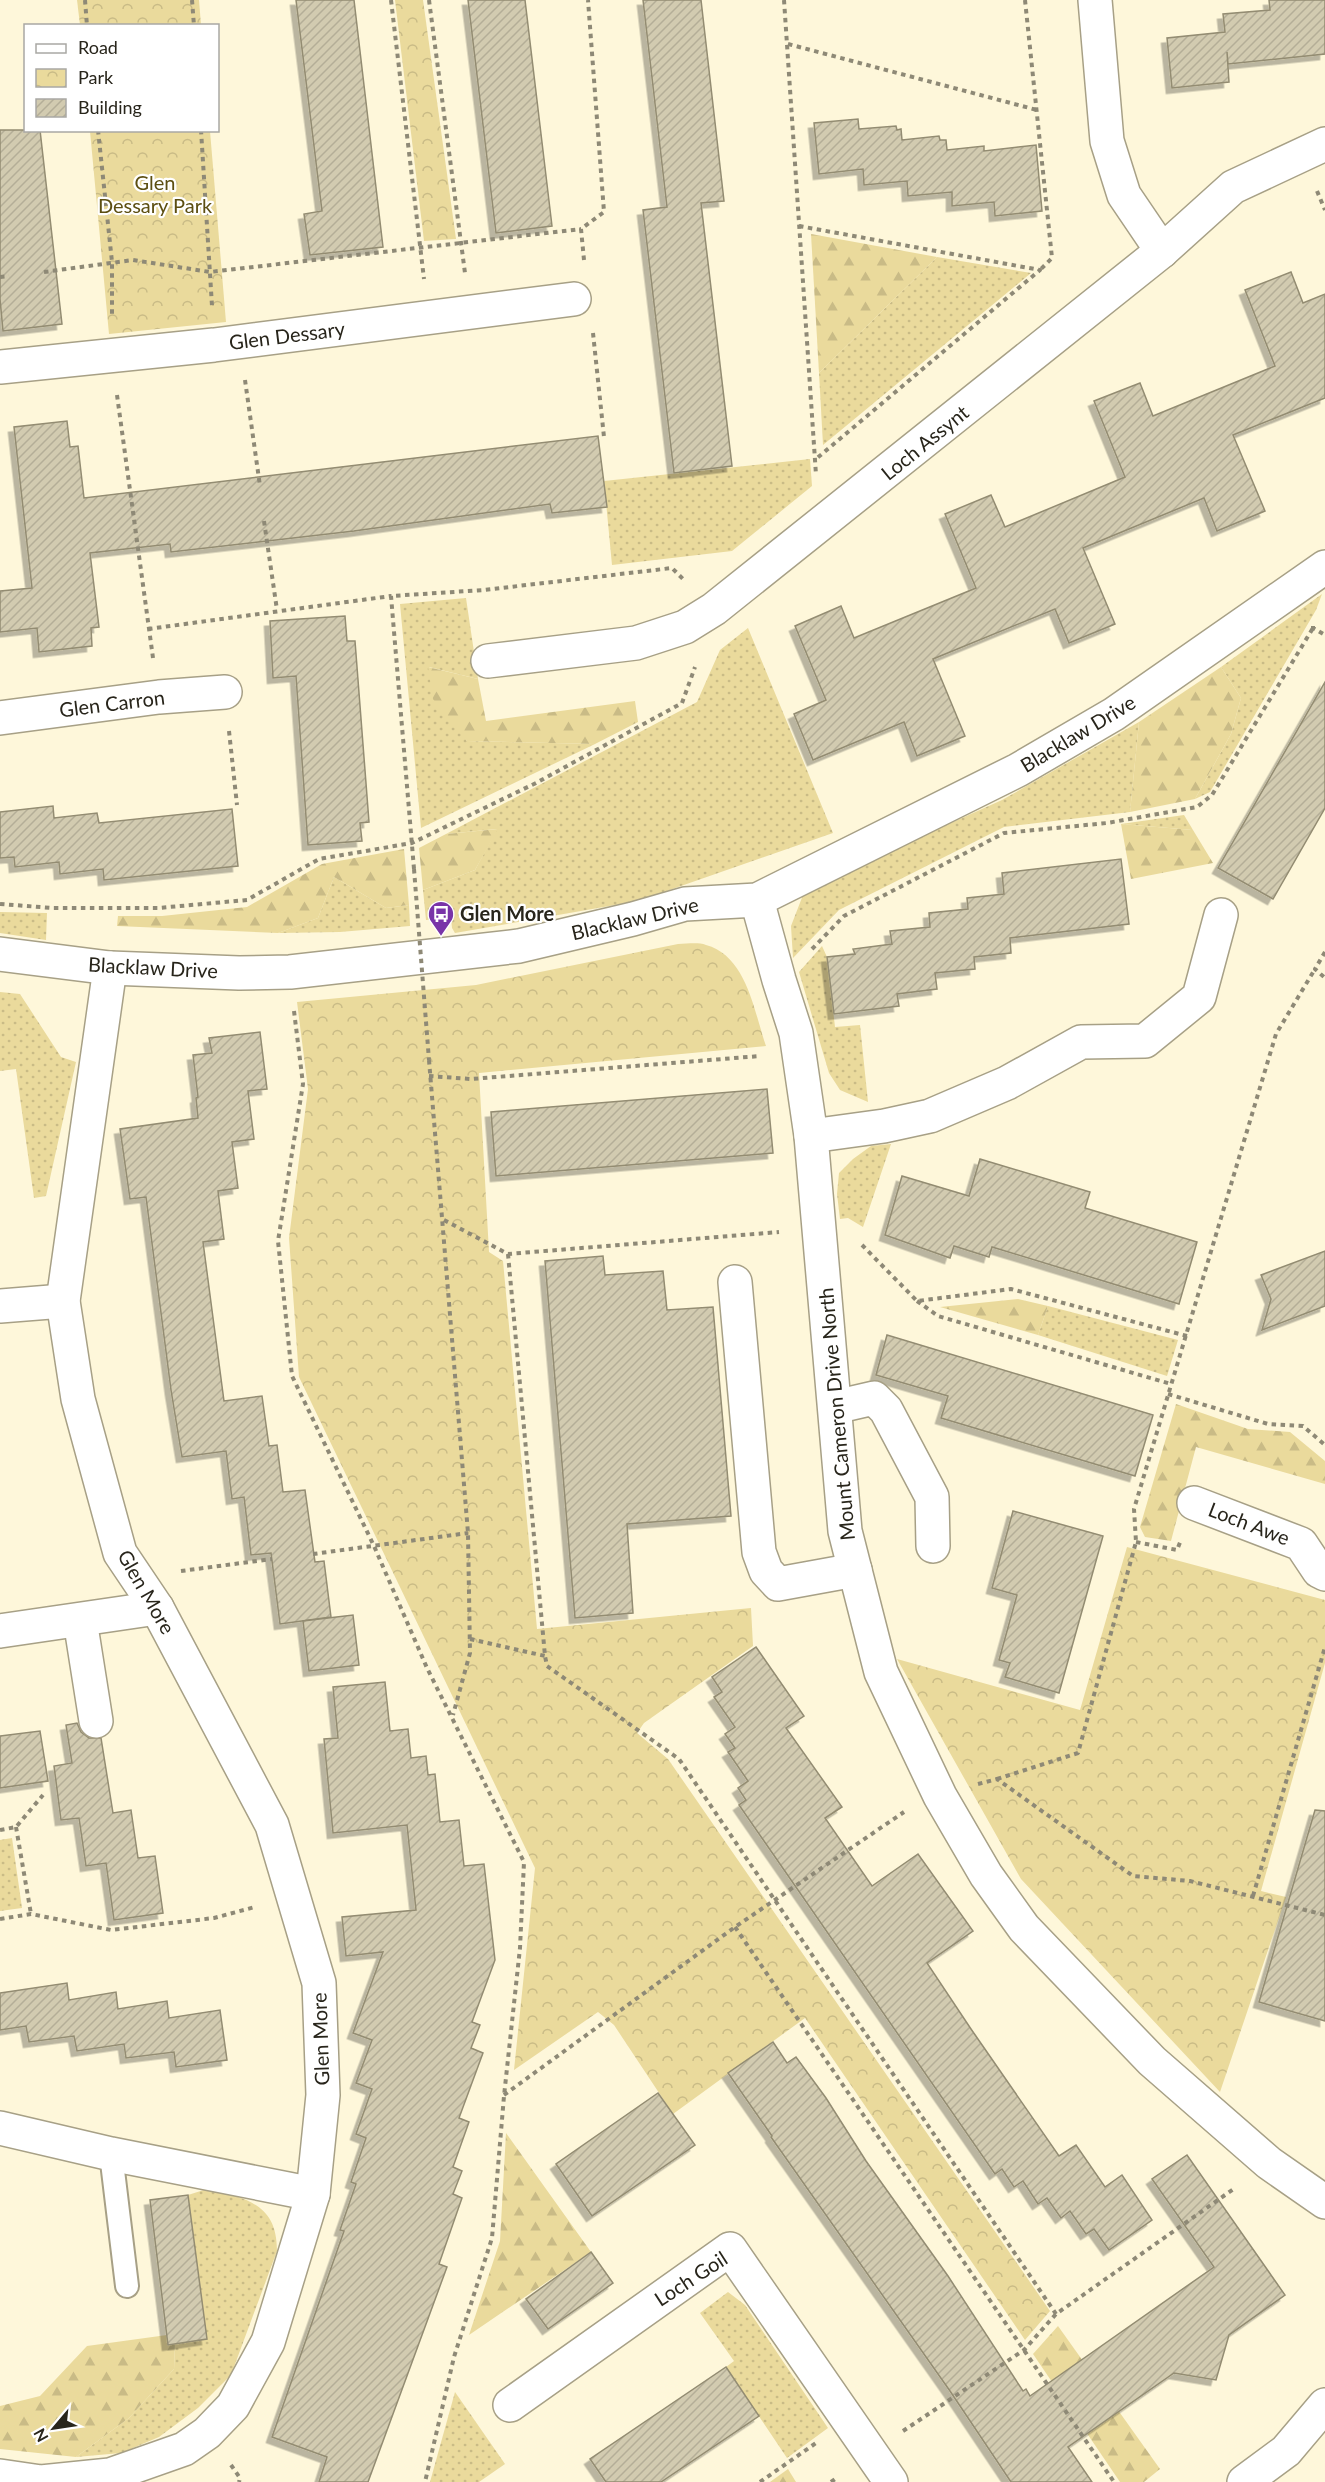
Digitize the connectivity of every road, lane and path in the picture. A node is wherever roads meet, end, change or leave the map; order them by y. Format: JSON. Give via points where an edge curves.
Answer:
{"nodes":[{"id":1,"x":85,"y":0,"type":"edge"},
{"id":2,"x":192,"y":0,"type":"edge"},
{"id":3,"x":391,"y":0,"type":"edge"},
{"id":4,"x":429,"y":0,"type":"edge"},
{"id":5,"x":588,"y":0,"type":"edge"},
{"id":6,"x":784,"y":0,"type":"edge"},
{"id":7,"x":1025,"y":0,"type":"edge"},
{"id":8,"x":1095,"y":0,"type":"edge"},
{"id":9,"x":87,"y":24,"type":"edge"},
{"id":10,"x":194,"y":24,"type":"edge"},
{"id":11,"x":788,"y":44,"type":"junction"},
{"id":12,"x":1037,"y":110,"type":"junction"},
{"id":13,"x":98,"y":132,"type":"edge"},
{"id":14,"x":201,"y":132,"type":"edge"},
{"id":15,"x":1325,"y":144,"type":"edge"},
{"id":16,"x":799,"y":226,"type":"junction"},
{"id":17,"x":581,"y":229,"type":"junction"},
{"id":18,"x":460,"y":244,"type":"junction"},
{"id":19,"x":420,"y":249,"type":"junction"},
{"id":20,"x":1162,"y":251,"type":"junction"},
{"id":21,"x":112,"y":262,"type":"junction"},
{"id":22,"x":585,"y":263,"type":"dead end"},
{"id":23,"x":1040,"y":270,"type":"junction"},
{"id":24,"x":44,"y":272,"type":"dead end"},
{"id":25,"x":210,"y":272,"type":"junction"},
{"id":26,"x":9,"y":276,"type":"dead end"},
{"id":27,"x":0,"y":277,"type":"edge"},
{"id":28,"x":574,"y":299,"type":"dead end"},
{"id":29,"x":470,"y":312,"type":"junction"},
{"id":30,"x":428,"y":319,"type":"junction"},
{"id":31,"x":593,"y":332,"type":"dead end"},
{"id":32,"x":227,"y":344,"type":"junction"},
{"id":33,"x":112,"y":356,"type":"junction"},
{"id":34,"x":0,"y":367,"type":"edge"},
{"id":35,"x":604,"y":437,"type":"dead end"},
{"id":36,"x":816,"y":459,"type":"junction"},
{"id":37,"x":260,"y":486,"type":"dead end"},
{"id":38,"x":832,"y":517,"type":"junction"},
{"id":39,"x":264,"y":521,"type":"dead end"},
{"id":40,"x":1325,"y":567,"type":"edge"},
{"id":41,"x":391,"y":596,"type":"junction"},
{"id":42,"x":714,"y":609,"type":"junction"},
{"id":43,"x":276,"y":610,"type":"junction"},
{"id":44,"x":1312,"y":628,"type":"dead end"},
{"id":45,"x":148,"y":629,"type":"junction"},
{"id":46,"x":488,"y":661,"type":"dead end"},
{"id":47,"x":225,"y":692,"type":"joint"},
{"id":48,"x":159,"y":697,"type":"junction"},
{"id":49,"x":0,"y":718,"type":"edge"},
{"id":50,"x":237,"y":805,"type":"dead end"},
{"id":51,"x":412,"y":843,"type":"junction"},
{"id":52,"x":757,"y":900,"type":"junction"},
{"id":53,"x":0,"y":904,"type":"edge"},
{"id":54,"x":1221,"y":915,"type":"dead end"},
{"id":55,"x":823,"y":938,"type":"dead end"},
{"id":56,"x":1325,"y":952,"type":"edge"},
{"id":57,"x":0,"y":954,"type":"edge"},
{"id":58,"x":110,"y":968,"type":"junction"},
{"id":59,"x":1315,"y":969,"type":"junction"},
{"id":60,"x":290,"y":972,"type":"junction"},
{"id":61,"x":1325,"y":978,"type":"edge"},
{"id":62,"x":799,"y":1050,"type":"junction"},
{"id":63,"x":429,"y":1076,"type":"junction"},
{"id":64,"x":811,"y":1136,"type":"junction"},
{"id":65,"x":508,"y":1254,"type":"dead end"},
{"id":66,"x":735,"y":1282,"type":"dead end"},
{"id":67,"x":63,"y":1301,"type":"junction"},
{"id":68,"x":918,"y":1301,"type":"dead end"},
{"id":69,"x":0,"y":1306,"type":"edge"},
{"id":70,"x":1171,"y":1384,"type":"junction"},
{"id":71,"x":1168,"y":1394,"type":"junction"},
{"id":72,"x":835,"y":1407,"type":"junction"},
{"id":73,"x":1325,"y":1445,"type":"edge"},
{"id":74,"x":1194,"y":1503,"type":"dead end"},
{"id":75,"x":468,"y":1533,"type":"junction"},
{"id":76,"x":374,"y":1546,"type":"junction"},
{"id":77,"x":933,"y":1546,"type":"dead end"},
{"id":78,"x":313,"y":1554,"type":"dead end"},
{"id":79,"x":272,"y":1559,"type":"dead end"},
{"id":80,"x":855,"y":1570,"type":"junction"},
{"id":81,"x":1325,"y":1574,"type":"edge"},
{"id":82,"x":136,"y":1577,"type":"junction"},
{"id":83,"x":156,"y":1608,"type":"junction"},
{"id":84,"x":80,"y":1620,"type":"junction"},
{"id":85,"x":0,"y":1631,"type":"edge"},
{"id":86,"x":470,"y":1640,"type":"junction"},
{"id":87,"x":1325,"y":1647,"type":"edge"},
{"id":88,"x":544,"y":1656,"type":"junction"},
{"id":89,"x":453,"y":1715,"type":"junction"},
{"id":90,"x":96,"y":1720,"type":"dead end"},
{"id":91,"x":997,"y":1779,"type":"junction"},
{"id":92,"x":939,"y":1793,"type":"junction"},
{"id":93,"x":43,"y":1795,"type":"dead end"},
{"id":94,"x":16,"y":1827,"type":"junction"},
{"id":95,"x":0,"y":1830,"type":"edge"},
{"id":96,"x":293,"y":1896,"type":"junction"},
{"id":97,"x":1253,"y":1896,"type":"junction"},
{"id":98,"x":774,"y":1900,"type":"junction"},
{"id":99,"x":31,"y":1914,"type":"junction"},
{"id":100,"x":1325,"y":1914,"type":"edge"},
{"id":101,"x":0,"y":1919,"type":"edge"},
{"id":102,"x":735,"y":1927,"type":"junction"},
{"id":103,"x":504,"y":2096,"type":"junction"},
{"id":104,"x":0,"y":2128,"type":"edge"},
{"id":105,"x":111,"y":2154,"type":"junction"},
{"id":106,"x":1269,"y":2163,"type":"junction"},
{"id":107,"x":313,"y":2194,"type":"junction"},
{"id":108,"x":1325,"y":2202,"type":"edge"},
{"id":109,"x":127,"y":2286,"type":"dead end"},
{"id":110,"x":1056,"y":2314,"type":"junction"},
{"id":111,"x":1024,"y":2350,"type":"junction"},
{"id":112,"x":510,"y":2405,"type":"dead end"},
{"id":113,"x":1325,"y":2406,"type":"edge"},
{"id":114,"x":848,"y":2420,"type":"junction"},
{"id":115,"x":871,"y":2453,"type":"junction"},
{"id":116,"x":0,"y":2476,"type":"edge"},
{"id":117,"x":425,"y":2482,"type":"edge"},
{"id":118,"x":760,"y":2482,"type":"edge"},
{"id":119,"x":831,"y":2482,"type":"edge"},
{"id":120,"x":891,"y":2482,"type":"edge"},
{"id":121,"x":1114,"y":2482,"type":"edge"},
{"id":122,"x":1244,"y":2482,"type":"edge"}],
"edges":[{"from":1,"to":9,"type":"path"},
{"from":2,"to":10,"type":"path"},
{"from":3,"to":19,"type":"path"},
{"from":4,"to":18,"type":"path"},
{"from":5,"to":17,"type":"path","via":[[604,212]]},
{"from":6,"to":11,"type":"path"},
{"from":7,"to":12,"type":"path"},
{"from":8,"to":20,"type":"street","via":[[1107,141],[1124,195]]},
{"from":11,"to":12,"type":"path"},
{"from":11,"to":16,"type":"path"},
{"from":12,"to":23,"type":"path","via":[[1052,258]]},
{"from":13,"to":21,"type":"path"},
{"from":14,"to":25,"type":"path"},
{"from":15,"to":20,"type":"street","name":"Loch Assynt","via":[[1233,187]]},
{"from":16,"to":23,"type":"path"},
{"from":16,"to":36,"type":"path"},
{"from":17,"to":18,"type":"path"},
{"from":17,"to":22,"type":"path"},
{"from":18,"to":19,"type":"path"},
{"from":18,"to":29,"type":"path"},
{"from":19,"to":25,"type":"path"},
{"from":19,"to":30,"type":"path"},
{"from":20,"to":38,"type":"street","name":"Loch Assynt"},
{"from":21,"to":24,"type":"path"},
{"from":21,"to":25,"type":"path","via":[[133,260]]},
{"from":21,"to":33,"type":"path"},
{"from":23,"to":36,"type":"path"},
{"from":25,"to":32,"type":"path"},
{"from":26,"to":27,"type":"path"},
{"from":28,"to":29,"type":"street","name":"Glen Dessary"},
{"from":29,"to":30,"type":"street","name":"Glen Dessary"},
{"from":30,"to":32,"type":"street","name":"Glen Dessary"},
{"from":31,"to":35,"type":"path"},
{"from":32,"to":33,"type":"street","name":"Glen Dessary"},
{"from":32,"to":37,"type":"path"},
{"from":33,"to":34,"type":"street","name":"Glen Dessary"},
{"from":33,"to":45,"type":"path"},
{"from":36,"to":38,"type":"path","via":[[817,486]]},
{"from":38,"to":42,"type":"street","name":"Loch Assynt"},
{"from":39,"to":43,"type":"path"},
{"from":40,"to":52,"type":"street","name":"Blacklaw Drive","via":[[1104,720],[1018,770]]},
{"from":41,"to":42,"type":"path","via":[[484,590],[672,568]]},
{"from":41,"to":43,"type":"path"},
{"from":41,"to":51,"type":"path"},
{"from":42,"to":46,"type":"street","name":"Loch Assynt","via":[[685,627],[636,644]]},
{"from":42,"to":51,"type":"path","via":[[682,704],[536,783]]},
{"from":43,"to":45,"type":"path"},
{"from":44,"to":55,"type":"path","via":[[1212,795],[1197,807],[1107,823],[1004,833],[844,916]]},
{"from":45,"to":48,"type":"path"},
{"from":47,"to":48,"type":"street","name":"Glen Carron"},
{"from":47,"to":50,"type":"path"},
{"from":48,"to":49,"type":"street","name":"Glen Carron"},
{"from":51,"to":53,"type":"path","via":[[319,859],[247,900],[158,908]]},
{"from":51,"to":63,"type":"path","bridge":true},
{"from":52,"to":60,"type":"street","name":"Blacklaw Drive","via":[[685,904],[519,946]]},
{"from":52,"to":62,"type":"street","name":"Mount Cameron Drive North"},
{"from":54,"to":64,"type":"street","via":[[1199,997],[1145,1041],[1081,1042],[1006,1083],[930,1116]]},
{"from":56,"to":59,"type":"path"},
{"from":57,"to":58,"type":"street","name":"Blacklaw Drive"},
{"from":58,"to":60,"type":"street","name":"Blacklaw Drive"},
{"from":58,"to":67,"type":"street","name":"Glen More"},
{"from":59,"to":61,"type":"path"},
{"from":59,"to":70,"type":"path","via":[[1276,1034]]},
{"from":60,"to":76,"type":"path","via":[[303,1084],[278,1241],[292,1376]]},
{"from":62,"to":63,"type":"path","via":[[743,1059],[483,1078]]},
{"from":62,"to":64,"type":"street","name":"Mount Cameron Drive North"},
{"from":63,"to":75,"type":"path"},
{"from":64,"to":72,"type":"street","name":"Mount Cameron Drive North"},
{"from":65,"to":88,"type":"path"},
{"from":66,"to":80,"type":"street","via":[[759,1552],[766,1571],[778,1584]]},
{"from":67,"to":69,"type":"street"},
{"from":67,"to":82,"type":"street","name":"Glen More","via":[[78,1399],[120,1553]]},
{"from":68,"to":70,"type":"path","via":[[938,1316]]},
{"from":70,"to":71,"type":"path"},
{"from":71,"to":73,"type":"path","via":[[1268,1424],[1303,1426]]},
{"from":71,"to":91,"type":"path","via":[[1134,1509],[1136,1542],[1078,1753]]},
{"from":72,"to":77,"type":"street","via":[[874,1398],[886,1410],[932,1497]]},
{"from":72,"to":80,"type":"street","name":"Mount Cameron Drive North","via":[[845,1531]]},
{"from":74,"to":81,"type":"street","name":"Loch Awe","via":[[1300,1544]]},
{"from":75,"to":76,"type":"path"},
{"from":75,"to":86,"type":"path"},
{"from":76,"to":78,"type":"path"},
{"from":76,"to":89,"type":"path","via":[[427,1668]]},
{"from":79,"to":82,"type":"path"},
{"from":80,"to":92,"type":"street","name":"Mount Cameron Drive North","via":[[880,1672]]},
{"from":82,"to":83,"type":"street","name":"Glen More"},
{"from":83,"to":84,"type":"street"},
{"from":83,"to":96,"type":"street","name":"Glen More","via":[[272,1825]]},
{"from":84,"to":85,"type":"street"},
{"from":84,"to":90,"type":"street"},
{"from":86,"to":88,"type":"path"},
{"from":86,"to":89,"type":"path"},
{"from":87,"to":97,"type":"path"},
{"from":88,"to":98,"type":"path","via":[[548,1666],[680,1759]]},
{"from":89,"to":103,"type":"path","via":[[524,1862],[520,1948]]},
{"from":91,"to":92,"type":"path"},
{"from":91,"to":97,"type":"path","via":[[1132,1876],[1190,1881]]},
{"from":92,"to":98,"type":"path"},
{"from":92,"to":106,"type":"street","name":"Mount Cameron Drive North","via":[[986,1875],[1024,1928],[1152,2061]]},
{"from":93,"to":94,"type":"path"},
{"from":94,"to":95,"type":"path"},
{"from":94,"to":99,"type":"path"},
{"from":96,"to":99,"type":"path","via":[[214,1917],[111,1930]]},
{"from":96,"to":107,"type":"street","name":"Glen More","via":[[320,1983],[323,2095]]},
{"from":97,"to":100,"type":"path"},
{"from":98,"to":102,"type":"path"},
{"from":98,"to":110,"type":"path"},
{"from":99,"to":101,"type":"path"},
{"from":102,"to":103,"type":"path"},
{"from":102,"to":111,"type":"path"},
{"from":103,"to":117,"type":"path","via":[[492,2238],[454,2357]]},
{"from":104,"to":105,"type":"street"},
{"from":105,"to":107,"type":"street"},
{"from":105,"to":109,"type":"lane"},
{"from":106,"to":108,"type":"street","name":"Mount Cameron Drive North"},
{"from":106,"to":110,"type":"path"},
{"from":107,"to":116,"type":"street","name":"Glen More","via":[[268,2342],[233,2406],[207,2433],[184,2449],[110,2475],[41,2482]]},
{"from":110,"to":111,"type":"path"},
{"from":111,"to":115,"type":"path"},
{"from":111,"to":121,"type":"path"},
{"from":112,"to":114,"type":"street","name":"Loch Goil","via":[[730,2249]]},
{"from":113,"to":122,"type":"street","via":[[1286,2451]]},
{"from":114,"to":115,"type":"street","name":"Loch Goil"},
{"from":114,"to":118,"type":"path"},
{"from":115,"to":119,"type":"path"},
{"from":115,"to":120,"type":"street","name":"Loch Goil"}]}
